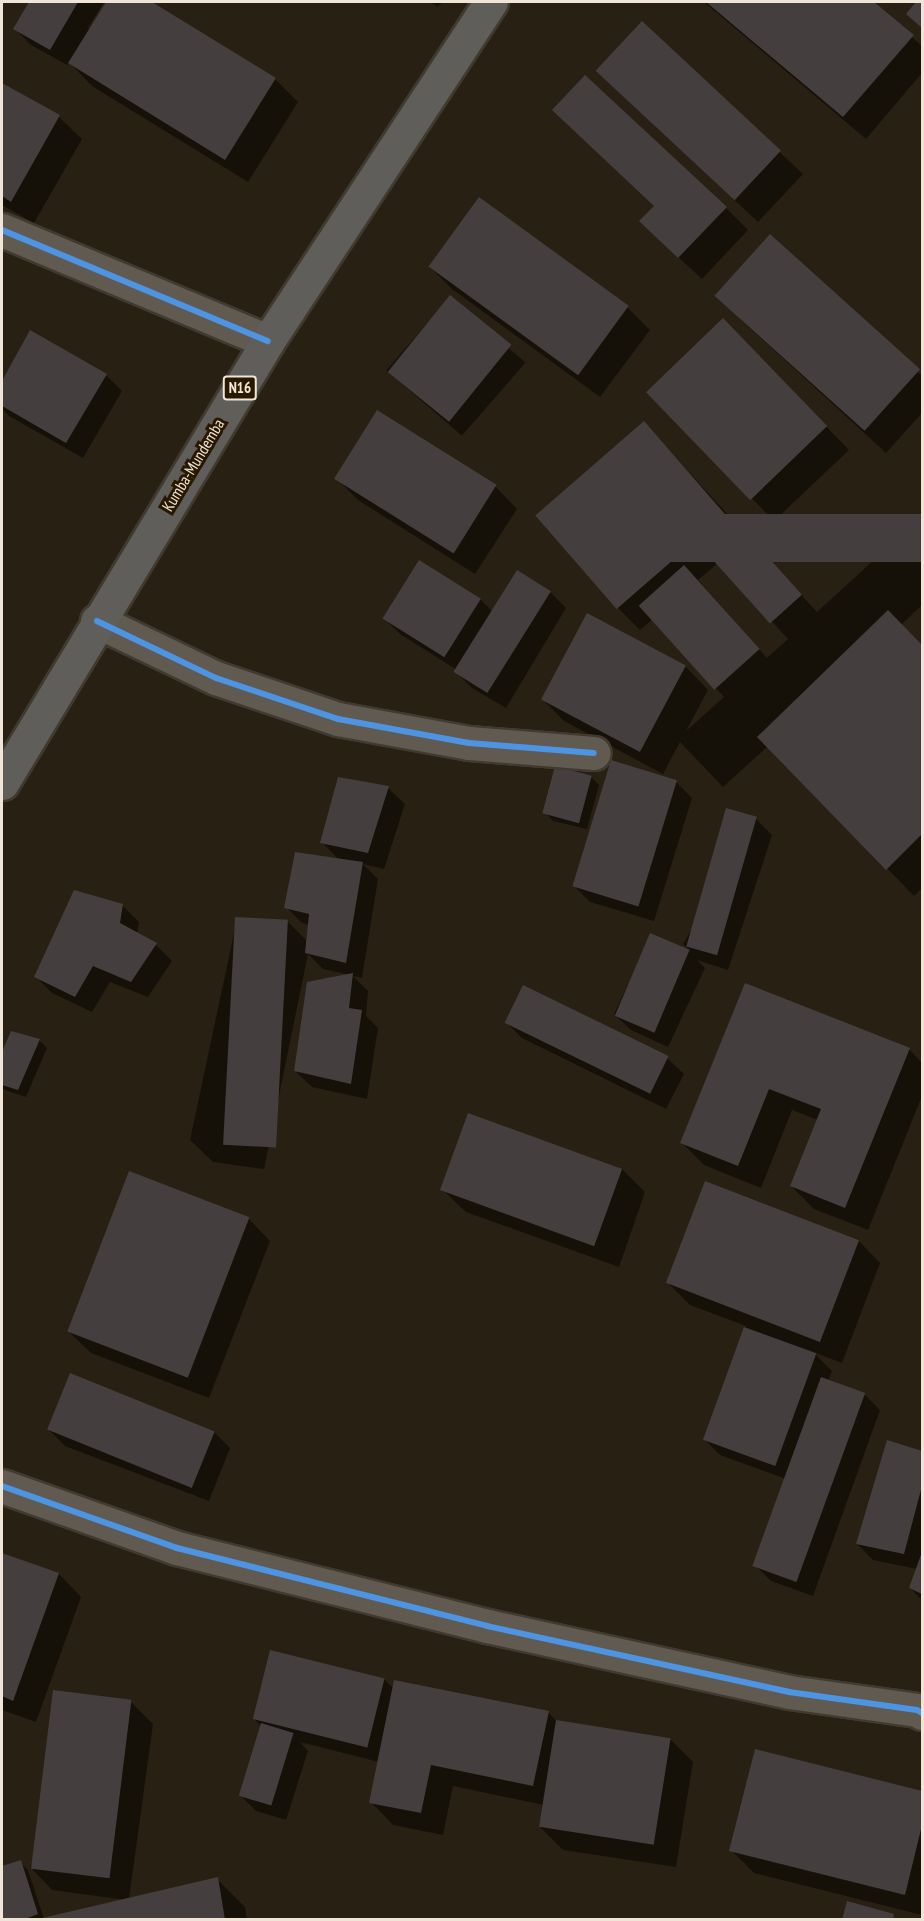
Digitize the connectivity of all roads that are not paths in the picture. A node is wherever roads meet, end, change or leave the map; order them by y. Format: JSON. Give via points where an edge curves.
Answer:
{"nodes":[{"id":1,"x":491,"y":2,"type":"edge"},
{"id":2,"x":2,"y":230,"type":"edge"},
{"id":3,"x":268,"y":341,"type":"junction"},
{"id":4,"x":97,"y":621,"type":"junction"},
{"id":5,"x":594,"y":753,"type":"dead end"},
{"id":6,"x":2,"y":783,"type":"edge"},
{"id":7,"x":2,"y":1486,"type":"edge"},
{"id":8,"x":922,"y":1713,"type":"edge"}],
"edges":[{"from":1,"to":3,"type":"highway","name":"Kumba-Mundemba","number":"N16"},
{"from":2,"to":3,"type":"street"},
{"from":3,"to":4,"type":"highway","name":"Kumba-Mundemba","number":"N16"},
{"from":4,"to":5,"type":"street","via":[[216,678],[339,719],[469,743]]},
{"from":4,"to":6,"type":"highway","name":"Kumba-Mundemba","number":"N16"},
{"from":7,"to":8,"type":"street","via":[[177,1548],[487,1626],[789,1692]]}]}
